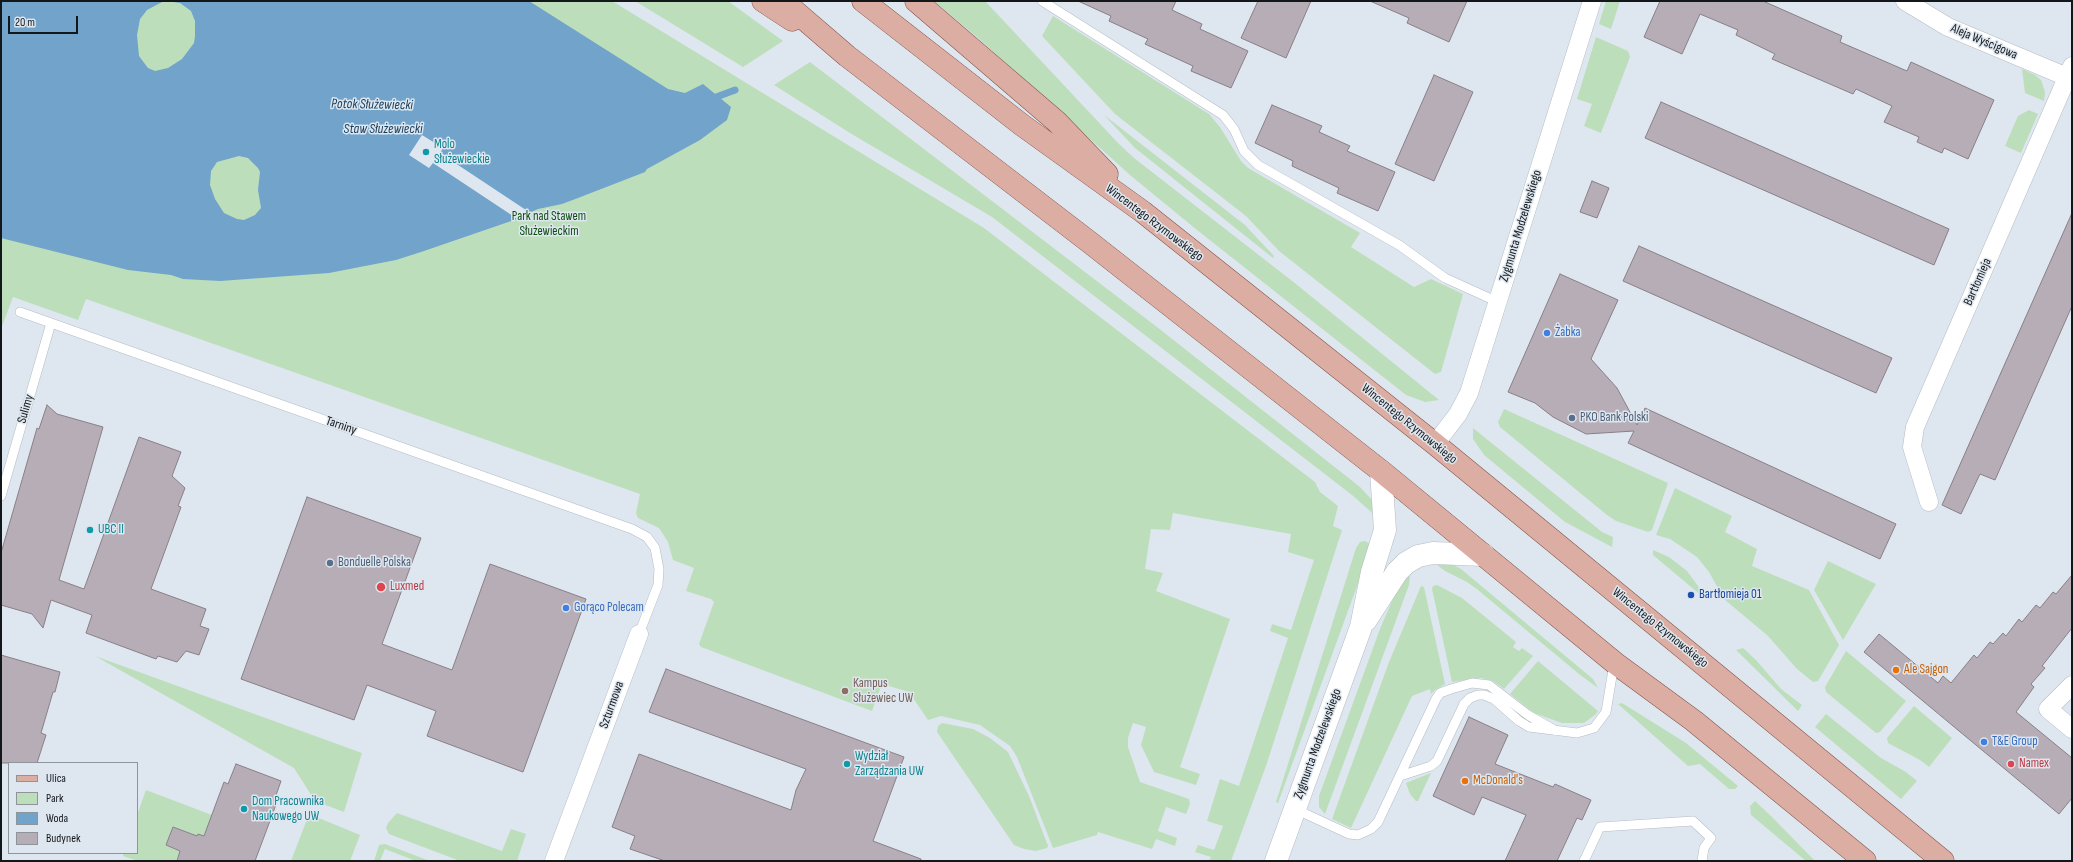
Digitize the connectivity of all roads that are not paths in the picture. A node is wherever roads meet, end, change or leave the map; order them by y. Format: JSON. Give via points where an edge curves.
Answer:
{"nodes":[{"id":1,"x":763,"y":1,"type":"edge"},
{"id":2,"x":783,"y":1,"type":"edge"},
{"id":3,"x":863,"y":1,"type":"edge"},
{"id":4,"x":916,"y":1,"type":"edge"},
{"id":5,"x":1042,"y":1,"type":"edge"},
{"id":6,"x":1592,"y":1,"type":"edge"},
{"id":7,"x":1905,"y":1,"type":"edge"},
{"id":8,"x":846,"y":56,"type":"junction"},
{"id":9,"x":2070,"y":71,"type":"edge"},
{"id":10,"x":1143,"y":212,"type":"junction"},
{"id":11,"x":1498,"y":302,"type":"junction"},
{"id":12,"x":20,"y":312,"type":"dead end"},
{"id":13,"x":51,"y":323,"type":"junction"},
{"id":14,"x":1435,"y":444,"type":"junction"},
{"id":15,"x":1381,"y":471,"type":"junction"},
{"id":16,"x":1,"y":496,"type":"edge"},
{"id":17,"x":1929,"y":502,"type":"dead end"},
{"id":18,"x":655,"y":548,"type":"joint"},
{"id":19,"x":1484,"y":555,"type":"junction"},
{"id":20,"x":1361,"y":627,"type":"junction"},
{"id":21,"x":638,"y":634,"type":"joint"},
{"id":22,"x":1615,"y":663,"type":"junction"},
{"id":23,"x":2072,"y":685,"type":"edge"},
{"id":24,"x":2072,"y":729,"type":"edge"},
{"id":25,"x":1556,"y":731,"type":"junction"},
{"id":26,"x":1400,"y":776,"type":"junction"},
{"id":27,"x":1295,"y":809,"type":"junction"},
{"id":28,"x":554,"y":861,"type":"edge"},
{"id":29,"x":1276,"y":861,"type":"edge"},
{"id":30,"x":1584,"y":861,"type":"edge"},
{"id":31,"x":1702,"y":861,"type":"edge"},
{"id":32,"x":1865,"y":861,"type":"edge"},
{"id":33,"x":1943,"y":861,"type":"edge"}],
"edges":[{"from":1,"to":8,"type":"main road"},
{"from":2,"to":8,"type":"main road"},
{"from":3,"to":10,"type":"main road","name":"Wincentego Rzymowskiego","via":[[1022,125]]},
{"from":4,"to":10,"type":"main road","via":[[1057,122]]},
{"from":5,"to":11,"type":"lane","via":[[1223,116],[1234,129],[1244,152],[1258,165],[1399,245],[1445,278]]},
{"from":6,"to":11,"type":"street","name":"Zygmunta Modzelewskiego"},
{"from":7,"to":9,"type":"street","name":"Aleja Wyścigowa","via":[[1948,27]]},
{"from":8,"to":15,"type":"main road","via":[[1088,241]]},
{"from":9,"to":17,"type":"street","name":"Bartłomieja","via":[[1914,427],[1912,447]]},
{"from":10,"to":14,"type":"main road","name":"Wincentego Rzymowskiego"},
{"from":11,"to":14,"type":"street","name":"Zygmunta Modzelewskiego","via":[[1469,393],[1458,414]]},
{"from":12,"to":13,"type":"lane","name":"Tarniny"},
{"from":13,"to":16,"type":"lane","name":"Sulimy"},
{"from":13,"to":18,"type":"lane","name":"Tarniny","via":[[625,526],[647,537]]},
{"from":14,"to":33,"type":"main road","name":"Wincentego Rzymowskiego"},
{"from":15,"to":19,"type":"main road"},
{"from":15,"to":20,"type":"street","name":"Zygmunta Modzelewskiego","via":[[1385,530],[1372,572]]},
{"from":18,"to":21,"type":"lane","name":"Szturmowa","via":[[659,569],[658,584]]},
{"from":19,"to":20,"type":"street","name":"Zygmunta Modzelewskiego","via":[[1433,553],[1418,556],[1406,563],[1397,572]]},
{"from":19,"to":22,"type":"main road"},
{"from":20,"to":27,"type":"street","name":"Zygmunta Modzelewskiego"},
{"from":21,"to":28,"type":"street","name":"Szturmowa"},
{"from":22,"to":25,"type":"lane","via":[[1606,712],[1598,723],[1577,734]]},
{"from":22,"to":32,"type":"main road","via":[[1694,721]]},
{"from":23,"to":24,"type":"street","via":[[2048,709]]},
{"from":25,"to":26,"type":"lane","via":[[1523,724],[1494,699],[1478,695],[1464,704],[1437,761],[1431,766]]},
{"from":25,"to":26,"type":"lane","via":[[1528,715],[1489,685],[1472,683],[1451,689],[1440,693],[1436,699]]},
{"from":26,"to":27,"type":"lane","via":[[1378,822],[1362,834],[1349,834]]},
{"from":27,"to":29,"type":"street","name":"Zygmunta Modzelewskiego"},
{"from":30,"to":31,"type":"lane","via":[[1600,827],[1693,820],[1711,838],[1704,848]]}]}
